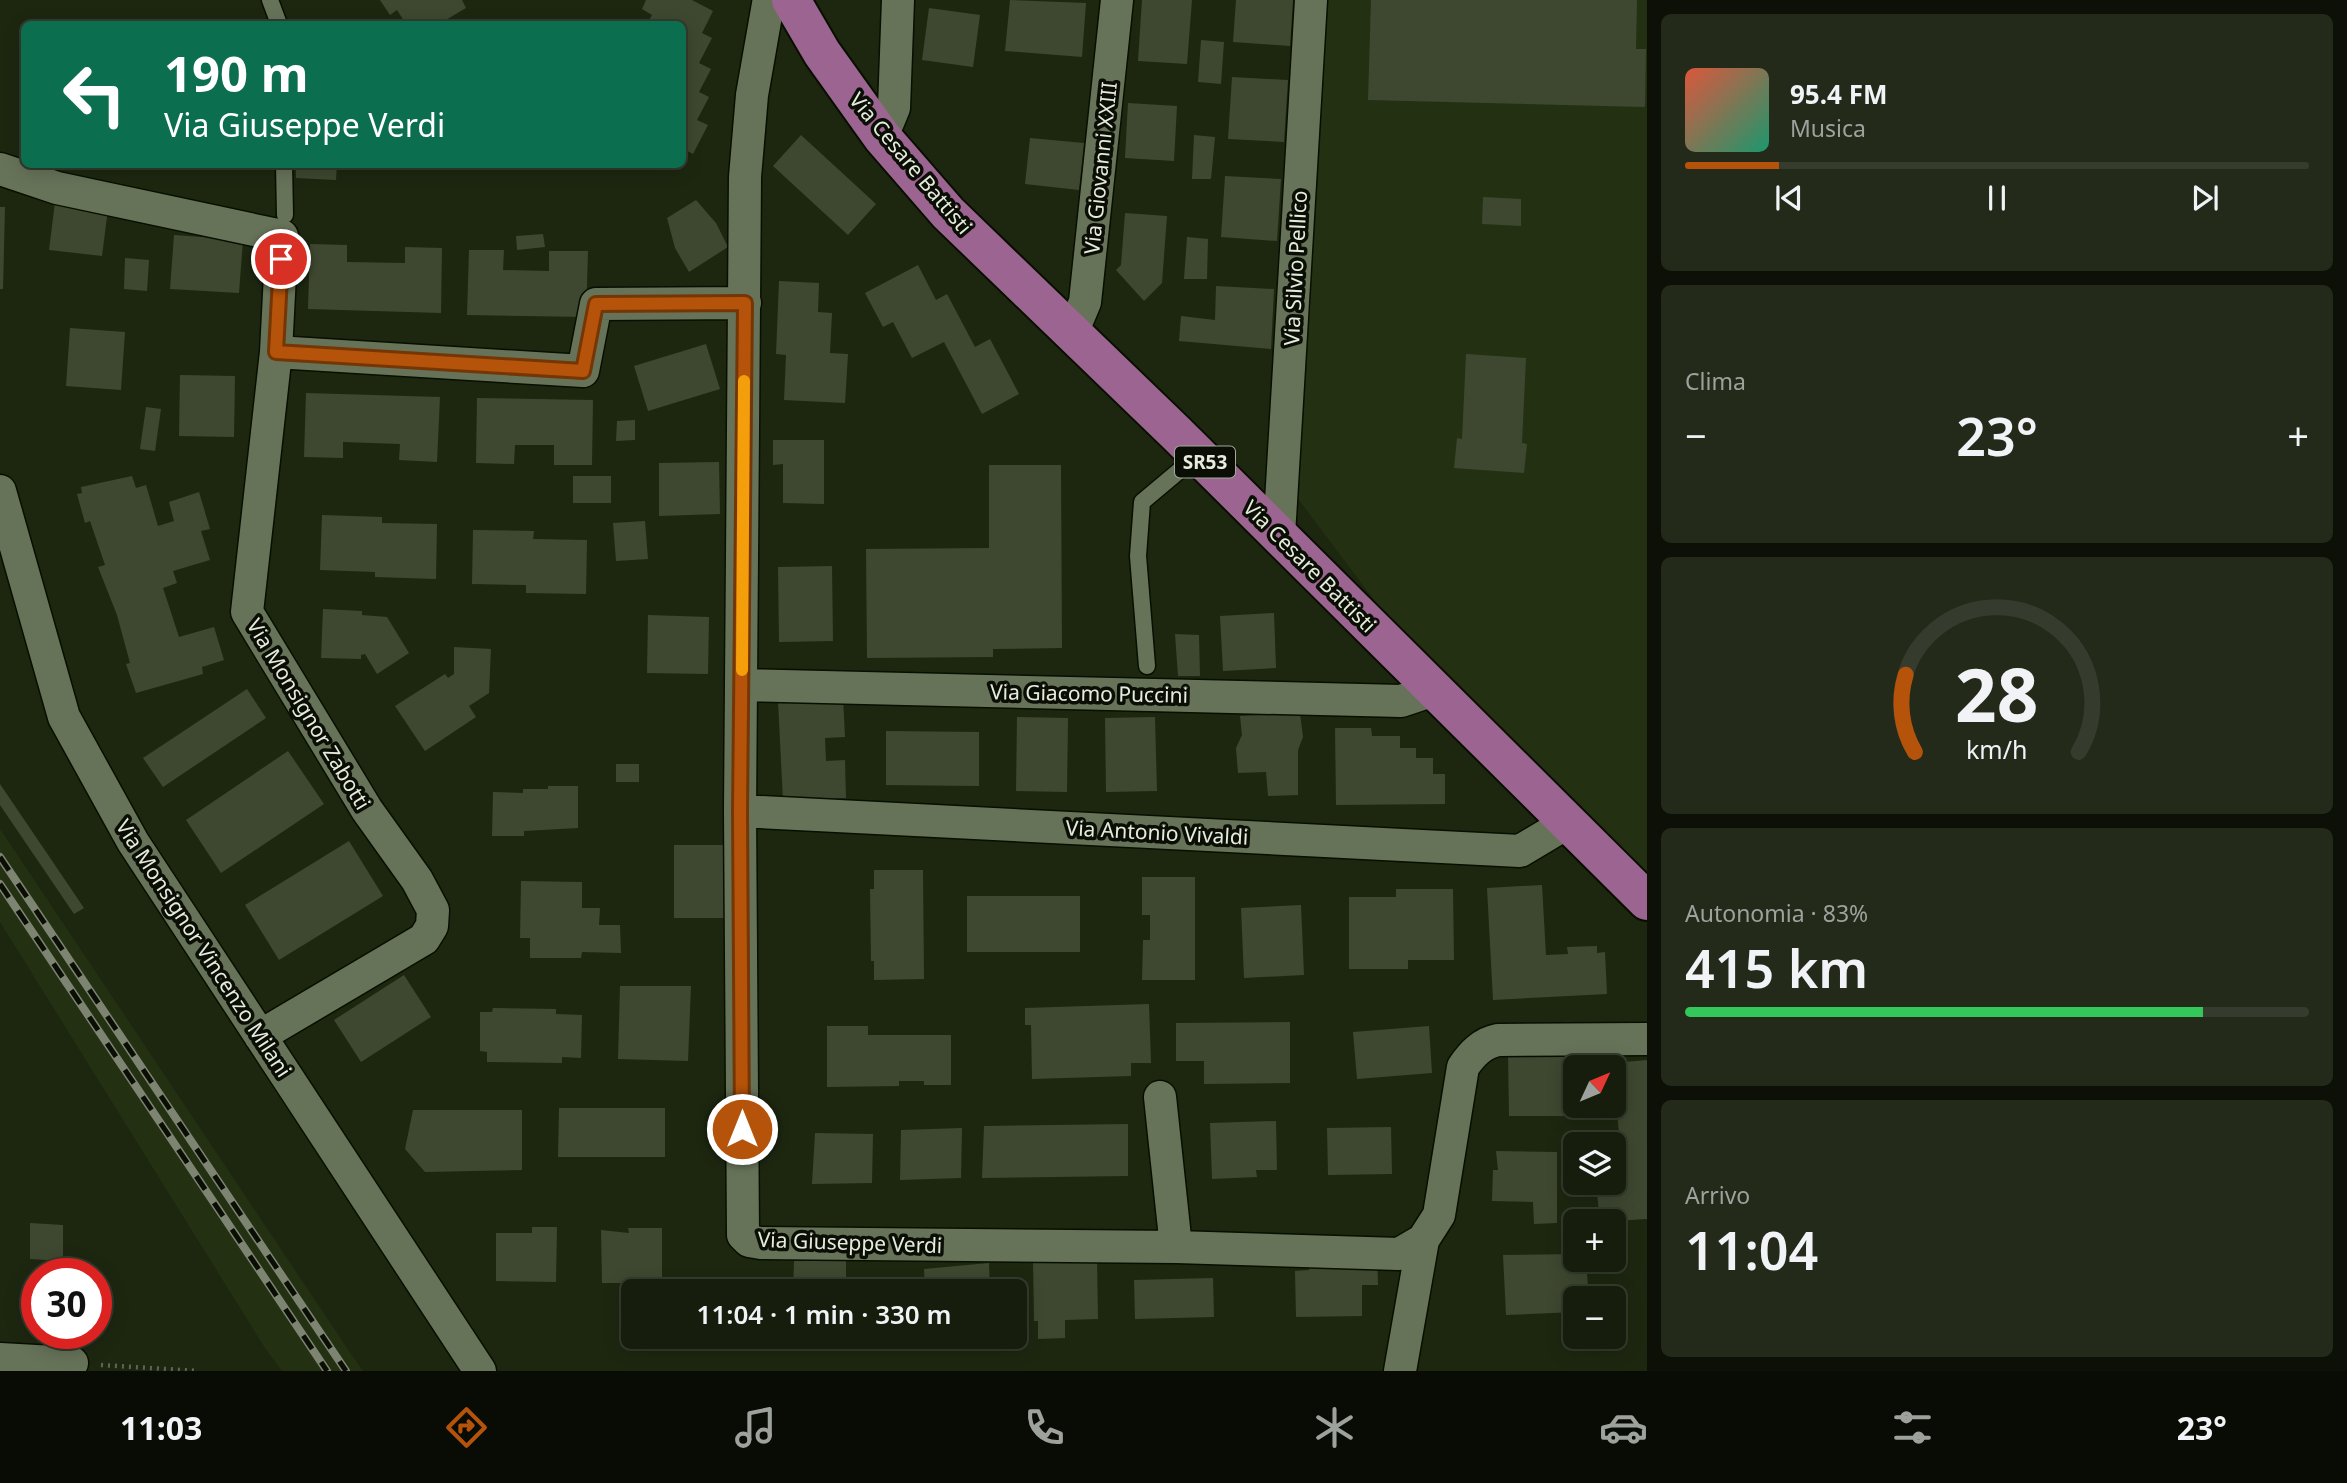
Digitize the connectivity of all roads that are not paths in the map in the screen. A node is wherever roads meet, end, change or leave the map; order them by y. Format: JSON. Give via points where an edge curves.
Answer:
{"nodes":[{"id":1,"x":270,"y":0,"type":"edge"},
{"id":2,"x":898,"y":0,"type":"edge"},
{"id":3,"x":1117,"y":0,"type":"edge"},
{"id":4,"x":1311,"y":0,"type":"edge"},
{"id":5,"x":770,"y":5,"type":"edge"},
{"id":6,"x":278,"y":21,"type":"edge"},
{"id":7,"x":882,"y":137,"type":"junction"},
{"id":8,"x":284,"y":168,"type":"edge"},
{"id":9,"x":0,"y":169,"type":"edge"},
{"id":10,"x":284,"y":225,"type":"junction"},
{"id":11,"x":745,"y":303,"type":"junction"},
{"id":12,"x":1072,"y":334,"type":"junction"},
{"id":13,"x":276,"y":352,"type":"junction"},
{"id":14,"x":1198,"y":455,"type":"junction"},
{"id":15,"x":0,"y":491,"type":"edge"},
{"id":16,"x":1279,"y":535,"type":"junction"},
{"id":17,"x":1146,"y":666,"type":"dead end"},
{"id":18,"x":741,"y":685,"type":"junction"},
{"id":19,"x":1434,"y":690,"type":"junction"},
{"id":20,"x":740,"y":811,"type":"junction"},
{"id":21,"x":1567,"y":823,"type":"junction"},
{"id":22,"x":1647,"y":901,"type":"edge"},
{"id":23,"x":260,"y":1036,"type":"junction"},
{"id":24,"x":1647,"y":1039,"type":"edge"},
{"id":25,"x":1160,"y":1097,"type":"dead end"},
{"id":26,"x":1423,"y":1240,"type":"junction"},
{"id":27,"x":1177,"y":1247,"type":"junction"},
{"id":28,"x":0,"y":1360,"type":"edge"},
{"id":29,"x":72,"y":1363,"type":"road end"},
{"id":30,"x":480,"y":1371,"type":"edge"},
{"id":31,"x":1400,"y":1371,"type":"edge"}],
"edges":[{"from":1,"to":6,"type":"lane"},
{"from":2,"to":7,"type":"street","via":[[894,108]]},
{"from":3,"to":12,"type":"street","name":"Via Giovanni XXIII","via":[[1085,302]]},
{"from":4,"to":16,"type":"street","name":"Via Silvio Pellico"},
{"from":5,"to":7,"type":"main road","name":"Via Cesare Battisti","number":"SR53","via":[[822,54]]},
{"from":5,"to":11,"type":"street","name":"Via Giuseppe Verdi","via":[[752,94]]},
{"from":7,"to":12,"type":"main road","name":"Via Cesare Battisti","number":"SR53","via":[[948,213]]},
{"from":8,"to":10,"type":"lane"},
{"from":9,"to":10,"type":"street","via":[[57,188]]},
{"from":10,"to":13,"type":"street","name":"Via Monsignor Zabotti"},
{"from":11,"to":13,"type":"street","via":[[596,304],[583,371]]},
{"from":11,"to":18,"type":"street","name":"Via Giuseppe Verdi"},
{"from":12,"to":14,"type":"main road","name":"Via Cesare Battisti","number":"SR53"},
{"from":13,"to":23,"type":"street","name":"Via Monsignor Zabotti","via":[[247,612],[433,910],[432,926],[424,940]]},
{"from":14,"to":16,"type":"main road","name":"Via Cesare Battisti","number":"SR53"},
{"from":14,"to":17,"type":"lane","via":[[1142,502],[1138,556]]},
{"from":15,"to":23,"type":"street","name":"Via Monsignor Vincenzo Milani","via":[[64,717],[133,842]]},
{"from":16,"to":19,"type":"main road","name":"Via Cesare Battisti","number":"SR53"},
{"from":18,"to":19,"type":"street","name":"Via Giacomo Puccini","via":[[1401,701]]},
{"from":18,"to":20,"type":"street","name":"Via Giuseppe Verdi"},
{"from":19,"to":21,"type":"main road","name":"Via Cesare Battisti","number":"SR53"},
{"from":20,"to":21,"type":"street","name":"Via Antonio Vivaldi","via":[[1520,851]]},
{"from":20,"to":27,"type":"street","name":"Via Giuseppe Verdi","via":[[743,1235],[749,1241]]},
{"from":21,"to":22,"type":"main road","name":"Via Cesare Battisti","number":"SR53"},
{"from":23,"to":30,"type":"street","name":"Via Monsignor Vincenzo Milani"},
{"from":24,"to":26,"type":"street","via":[[1498,1040],[1471,1055],[1463,1067],[1439,1214]]},
{"from":25,"to":27,"type":"street"},
{"from":26,"to":27,"type":"street","name":"Via Giuseppe Verdi","via":[[1399,1254]]},
{"from":26,"to":31,"type":"street"},
{"from":28,"to":29,"type":"street"}]}
